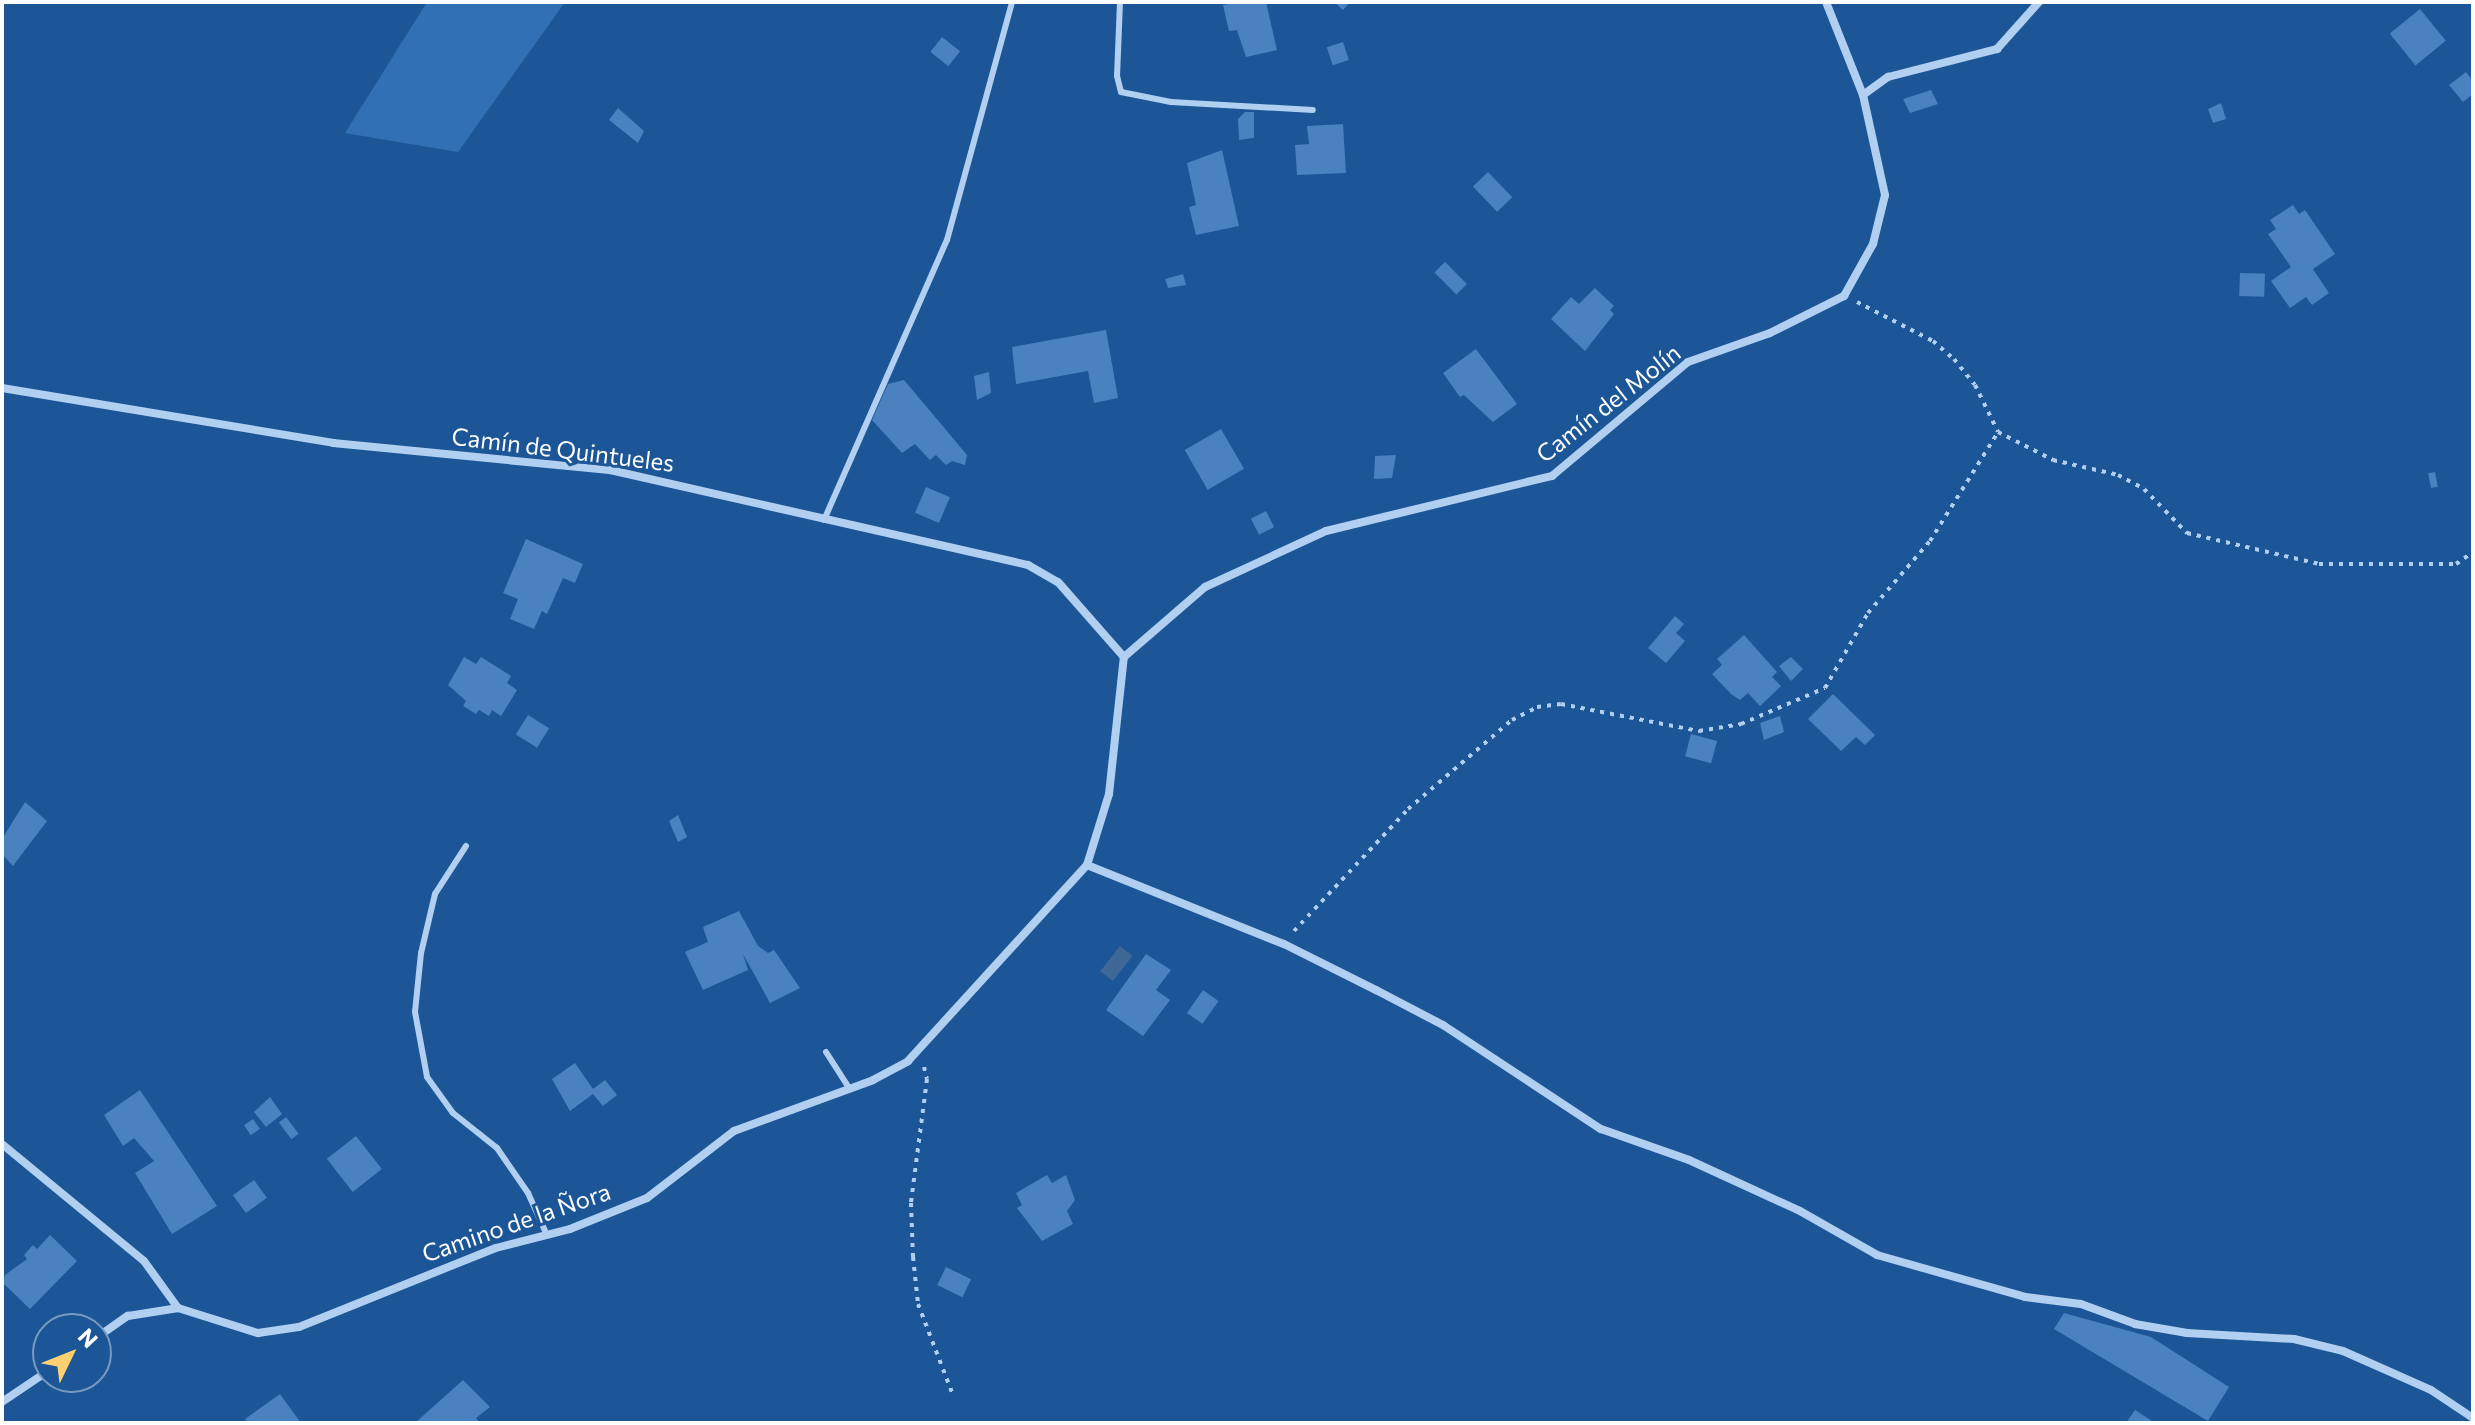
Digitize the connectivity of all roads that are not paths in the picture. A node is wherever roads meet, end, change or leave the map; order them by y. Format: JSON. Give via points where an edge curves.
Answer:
{"nodes":[{"id":1,"x":1022,"y":2,"type":"edge"},
{"id":2,"x":1120,"y":2,"type":"edge"},
{"id":3,"x":1826,"y":2,"type":"edge"},
{"id":4,"x":2039,"y":2,"type":"edge"},
{"id":5,"x":1012,"y":4,"type":"edge"},
{"id":6,"x":1863,"y":95,"type":"junction"},
{"id":7,"x":1313,"y":110,"type":"dead end"},
{"id":8,"x":2,"y":388,"type":"edge"},
{"id":9,"x":824,"y":520,"type":"junction"},
{"id":10,"x":1124,"y":657,"type":"junction"},
{"id":11,"x":466,"y":846,"type":"dead end"},
{"id":12,"x":1087,"y":865,"type":"junction"},
{"id":13,"x":826,"y":1052,"type":"dead end"},
{"id":14,"x":849,"y":1088,"type":"junction"},
{"id":15,"x":2,"y":1144,"type":"edge"},
{"id":16,"x":547,"y":1235,"type":"junction"},
{"id":17,"x":178,"y":1308,"type":"junction"},
{"id":18,"x":112,"y":1327,"type":"edge"},
{"id":19,"x":32,"y":1382,"type":"edge"},
{"id":20,"x":2,"y":1402,"type":"edge"},
{"id":21,"x":2473,"y":1418,"type":"edge"}],
"edges":[{"from":1,"to":5,"type":"lane"},
{"from":2,"to":7,"type":"lane","via":[[1121,92],[1171,102]]},
{"from":3,"to":6,"type":"street"},
{"from":4,"to":6,"type":"street","via":[[1997,49],[1888,77]]},
{"from":5,"to":9,"type":"lane","via":[[947,240]]},
{"from":6,"to":10,"type":"street","name":"Camín del Molín","via":[[1885,195],[1873,244],[1844,296],[1770,333],[1688,362],[1552,476],[1326,531],[1205,587]]},
{"from":8,"to":9,"type":"street","name":"Camín de Quintueles","via":[[333,443],[610,470]]},
{"from":9,"to":10,"type":"street","name":"Camín de Quintueles","via":[[1028,565],[1058,582]]},
{"from":10,"to":12,"type":"street","via":[[1109,794]]},
{"from":11,"to":16,"type":"lane","via":[[435,894],[421,953],[415,1012],[427,1077],[453,1113],[497,1148],[528,1193]]},
{"from":12,"to":14,"type":"street","name":"Camino de la Ñora","via":[[908,1061]]},
{"from":12,"to":21,"type":"street","via":[[1284,944],[1443,1025],[1601,1129],[1689,1160],[1800,1211],[1877,1255],[2012,1293],[2081,1304],[2135,1324],[2187,1333],[2294,1339],[2343,1351],[2431,1390]]},
{"from":13,"to":14,"type":"lane"},
{"from":14,"to":16,"type":"street","name":"Camino de la Ñora","via":[[734,1131],[647,1198]]},
{"from":15,"to":17,"type":"street","via":[[144,1261]]},
{"from":16,"to":17,"type":"street","name":"Camino de la Ñora","via":[[496,1248],[299,1327],[258,1333]]},
{"from":17,"to":18,"type":"street","name":"Camino de la Ñora","via":[[128,1316]]},
{"from":19,"to":20,"type":"street"}]}
